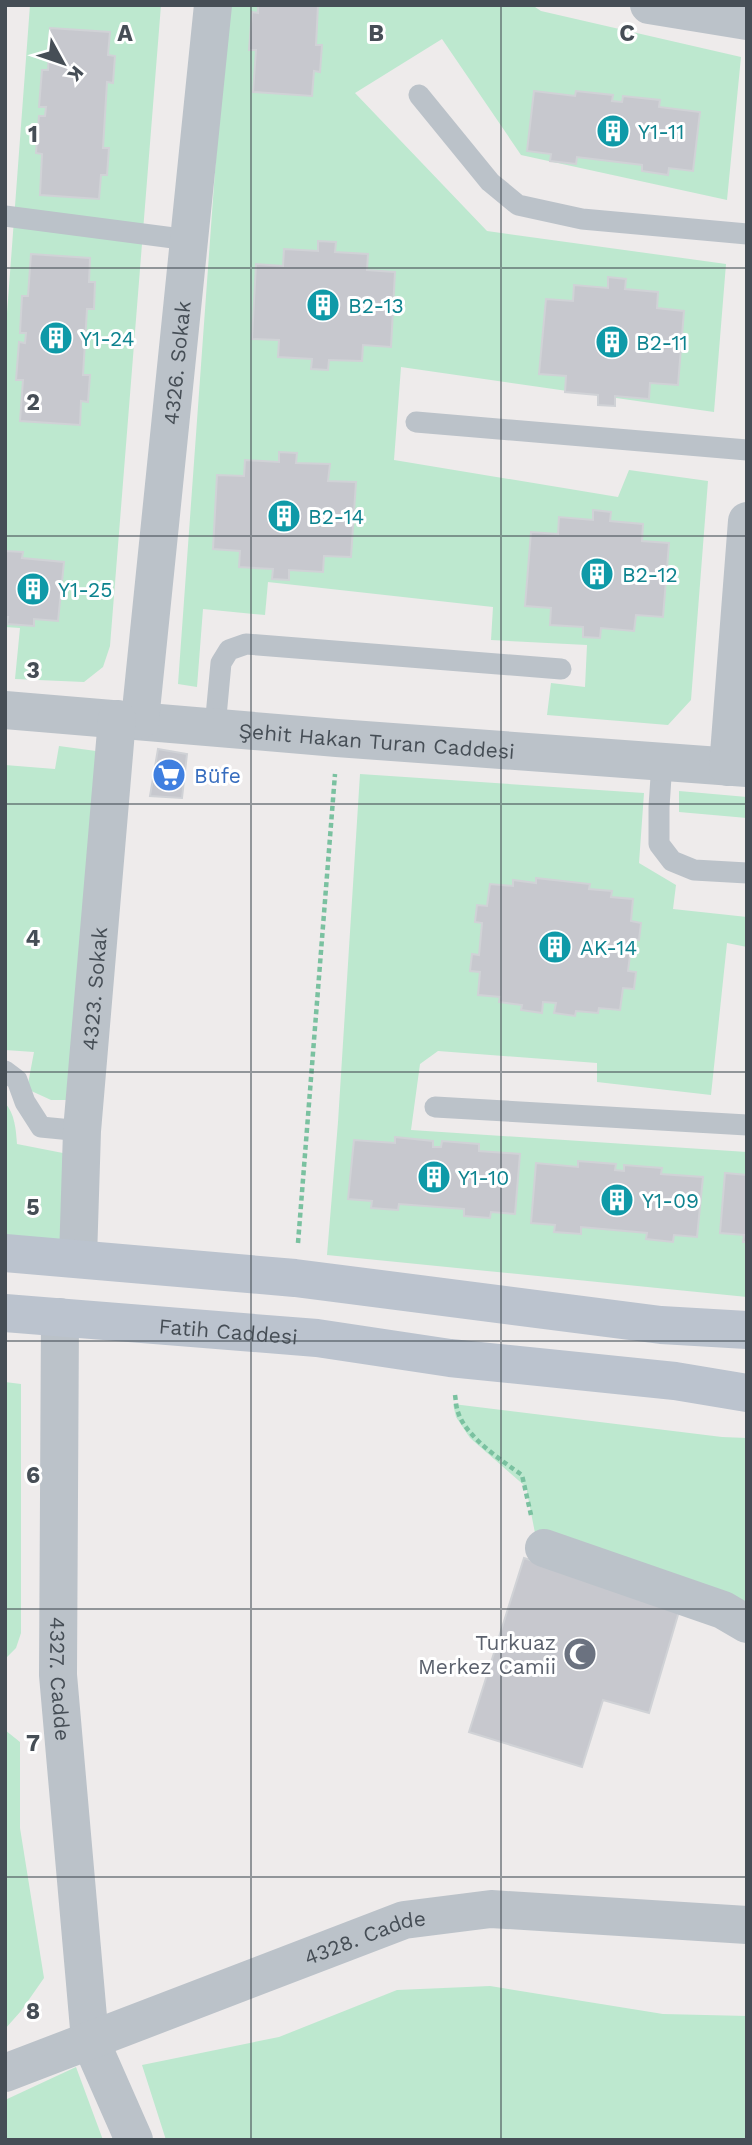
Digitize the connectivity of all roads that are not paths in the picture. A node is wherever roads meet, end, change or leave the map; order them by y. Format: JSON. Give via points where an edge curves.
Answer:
{"nodes":[{"id":1,"x":213,"y":5,"type":"edge"},
{"id":2,"x":649,"y":5,"type":"edge"},
{"id":3,"x":747,"y":21,"type":"edge"},
{"id":4,"x":419,"y":94,"type":"dead end"},
{"id":5,"x":5,"y":216,"type":"edge"},
{"id":6,"x":747,"y":234,"type":"edge"},
{"id":7,"x":189,"y":240,"type":"junction"},
{"id":8,"x":416,"y":422,"type":"dead end"},
{"id":9,"x":747,"y":450,"type":"edge"},
{"id":10,"x":747,"y":521,"type":"edge"},
{"id":11,"x":561,"y":669,"type":"dead end"},
{"id":12,"x":5,"y":710,"type":"edge"},
{"id":13,"x":128,"y":719,"type":"junction"},
{"id":14,"x":215,"y":727,"type":"junction"},
{"id":15,"x":662,"y":762,"type":"junction"},
{"id":16,"x":737,"y":768,"type":"edge"},
{"id":17,"x":747,"y":873,"type":"edge"},
{"id":18,"x":5,"y":1071,"type":"edge"},
{"id":19,"x":435,"y":1107,"type":"dead end"},
{"id":20,"x":747,"y":1125,"type":"edge"},
{"id":21,"x":82,"y":1131,"type":"junction"},
{"id":22,"x":5,"y":1253,"type":"edge"},
{"id":23,"x":78,"y":1258,"type":"junction"},
{"id":24,"x":5,"y":1312,"type":"edge"},
{"id":25,"x":60,"y":1317,"type":"junction"},
{"id":26,"x":747,"y":1330,"type":"edge"},
{"id":27,"x":747,"y":1393,"type":"edge"},
{"id":28,"x":544,"y":1548,"type":"road end"},
{"id":29,"x":747,"y":1624,"type":"edge"},
{"id":30,"x":747,"y":1925,"type":"edge"},
{"id":31,"x":90,"y":2039,"type":"junction"},
{"id":32,"x":5,"y":2073,"type":"edge"},
{"id":33,"x":134,"y":2140,"type":"edge"}],
"edges":[{"from":1,"to":7,"type":"street","name":"4326. Sokak"},
{"from":2,"to":3,"type":"street"},
{"from":4,"to":6,"type":"lane","via":[[490,182],[518,205],[582,219]]},
{"from":5,"to":7,"type":"lane"},
{"from":7,"to":13,"type":"street","name":"4326. Sokak"},
{"from":8,"to":9,"type":"lane"},
{"from":10,"to":16,"type":"street"},
{"from":11,"to":14,"type":"lane","via":[[246,644],[229,650],[220,663]]},
{"from":12,"to":13,"type":"street","name":"Şehit Hakan Turan Caddesi"},
{"from":13,"to":14,"type":"street","name":"Şehit Hakan Turan Caddesi"},
{"from":13,"to":21,"type":"street","name":"4323. Sokak"},
{"from":14,"to":15,"type":"street","name":"Şehit Hakan Turan Caddesi"},
{"from":15,"to":16,"type":"street","name":"Şehit Hakan Turan Caddesi"},
{"from":15,"to":17,"type":"lane","via":[[659,844],[672,861],[694,870]]},
{"from":18,"to":21,"type":"lane","via":[[17,1080],[41,1128]]},
{"from":19,"to":20,"type":"lane"},
{"from":21,"to":23,"type":"street","name":"4323. Sokak"},
{"from":22,"to":23,"type":"street"},
{"from":23,"to":26,"type":"street","via":[[295,1278],[662,1325]]},
{"from":24,"to":25,"type":"street","name":"Fatih Caddesi"},
{"from":25,"to":27,"type":"street","name":"Fatih Caddesi","via":[[317,1338]]},
{"from":25,"to":31,"type":"street","name":"4327. Cadde","via":[[58,1675]]},
{"from":28,"to":29,"type":"street","via":[[723,1610]]},
{"from":30,"to":31,"type":"street","name":"4328. Cadde","via":[[491,1909],[404,1920]]},
{"from":31,"to":32,"type":"street","name":"4328. Cadde"},
{"from":31,"to":33,"type":"street","name":"4327. Cadde"}]}
